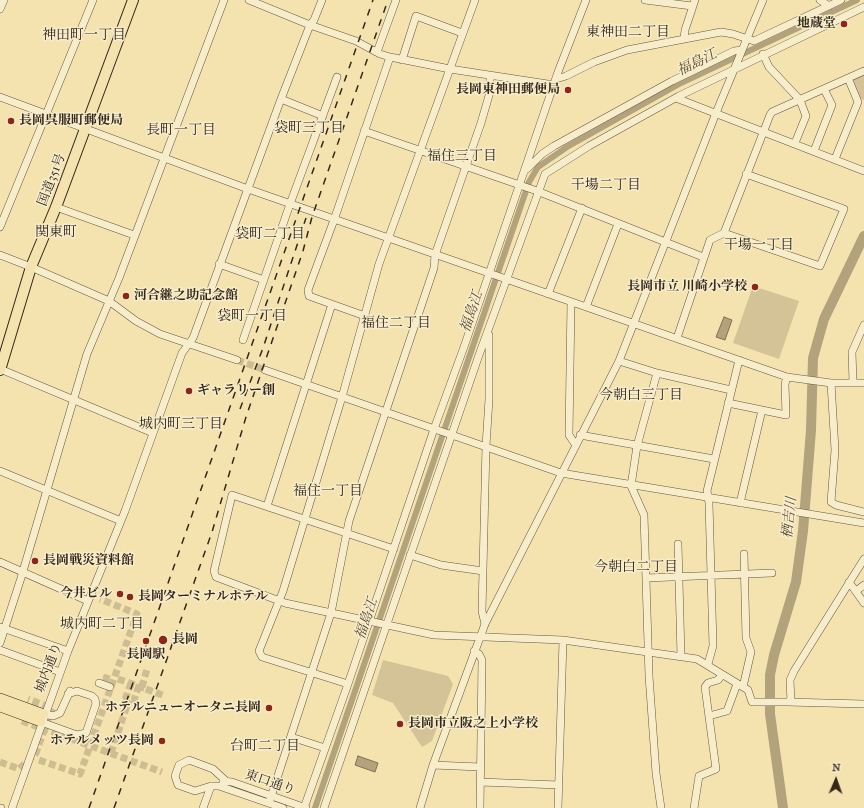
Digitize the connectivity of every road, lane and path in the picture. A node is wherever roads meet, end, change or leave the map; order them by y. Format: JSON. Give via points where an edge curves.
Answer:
{"nodes":[{"id":1,"x":4,"y":0,"type":"edge"},
{"id":2,"x":93,"y":0,"type":"edge"},
{"id":3,"x":133,"y":0,"type":"edge"},
{"id":4,"x":224,"y":0,"type":"edge"},
{"id":5,"x":249,"y":0,"type":"edge"},
{"id":6,"x":322,"y":0,"type":"edge"},
{"id":7,"x":396,"y":0,"type":"edge"},
{"id":8,"x":475,"y":0,"type":"edge"},
{"id":9,"x":586,"y":0,"type":"edge"},
{"id":10,"x":645,"y":0,"type":"edge"},
{"id":11,"x":763,"y":0,"type":"edge"},
{"id":12,"x":820,"y":0,"type":"edge"},
{"id":13,"x":841,"y":0,"type":"edge"},
{"id":14,"x":694,"y":3,"type":"edge"},
{"id":15,"x":829,"y":6,"type":"junction"},
{"id":16,"x":864,"y":6,"type":"edge"},
{"id":17,"x":0,"y":9,"type":"edge"},
{"id":18,"x":310,"y":25,"type":"junction"},
{"id":19,"x":462,"y":33,"type":"junction"},
{"id":20,"x":748,"y":38,"type":"junction"},
{"id":21,"x":684,"y":39,"type":"junction"},
{"id":22,"x":377,"y":52,"type":"junction"},
{"id":23,"x":740,"y":52,"type":"junction"},
{"id":24,"x":763,"y":54,"type":"junction"},
{"id":25,"x":390,"y":57,"type":"junction"},
{"id":26,"x":402,"y":60,"type":"junction"},
{"id":27,"x":450,"y":69,"type":"junction"},
{"id":28,"x":734,"y":69,"type":"junction"},
{"id":29,"x":864,"y":71,"type":"edge"},
{"id":30,"x":490,"y":76,"type":"junction"},
{"id":31,"x":337,"y":77,"type":"dead end"},
{"id":32,"x":848,"y":78,"type":"junction"},
{"id":33,"x":555,"y":82,"type":"junction"},
{"id":34,"x":824,"y":89,"type":"junction"},
{"id":35,"x":0,"y":97,"type":"edge"},
{"id":36,"x":676,"y":98,"type":"junction"},
{"id":37,"x":281,"y":99,"type":"junction"},
{"id":38,"x":800,"y":100,"type":"junction"},
{"id":39,"x":861,"y":103,"type":"edge"},
{"id":40,"x":716,"y":113,"type":"junction"},
{"id":41,"x":45,"y":114,"type":"junction"},
{"id":42,"x":323,"y":116,"type":"junction"},
{"id":43,"x":84,"y":129,"type":"junction"},
{"id":44,"x":364,"y":131,"type":"junction"},
{"id":45,"x":763,"y":131,"type":"junction"},
{"id":46,"x":795,"y":143,"type":"junction"},
{"id":47,"x":421,"y":150,"type":"junction"},
{"id":48,"x":814,"y":151,"type":"junction"},
{"id":49,"x":164,"y":159,"type":"junction"},
{"id":50,"x":835,"y":159,"type":"junction"},
{"id":51,"x":466,"y":165,"type":"junction"},
{"id":52,"x":864,"y":171,"type":"edge"},
{"id":53,"x":746,"y":174,"type":"junction"},
{"id":54,"x":522,"y":177,"type":"junction"},
{"id":55,"x":521,"y":185,"type":"junction"},
{"id":56,"x":248,"y":189,"type":"junction"},
{"id":57,"x":535,"y":190,"type":"junction"},
{"id":58,"x":290,"y":204,"type":"junction"},
{"id":59,"x":56,"y":207,"type":"junction"},
{"id":60,"x":582,"y":208,"type":"junction"},
{"id":61,"x":334,"y":220,"type":"junction"},
{"id":62,"x":618,"y":224,"type":"junction"},
{"id":63,"x":0,"y":227,"type":"edge"},
{"id":64,"x":724,"y":233,"type":"junction"},
{"id":65,"x":134,"y":235,"type":"junction"},
{"id":66,"x":389,"y":238,"type":"junction"},
{"id":67,"x":665,"y":243,"type":"junction"},
{"id":68,"x":435,"y":255,"type":"junction"},
{"id":69,"x":0,"y":256,"type":"edge"},
{"id":70,"x":703,"y":257,"type":"junction"},
{"id":71,"x":220,"y":264,"type":"junction"},
{"id":72,"x":31,"y":267,"type":"junction"},
{"id":73,"x":490,"y":274,"type":"junction"},
{"id":74,"x":504,"y":279,"type":"junction"},
{"id":75,"x":264,"y":280,"type":"junction"},
{"id":76,"x":548,"y":294,"type":"junction"},
{"id":77,"x":109,"y":302,"type":"junction"},
{"id":78,"x":571,"y":302,"type":"junction"},
{"id":79,"x":332,"y":304,"type":"junction"},
{"id":80,"x":586,"y":307,"type":"junction"},
{"id":81,"x":365,"y":316,"type":"junction"},
{"id":82,"x":633,"y":323,"type":"junction"},
{"id":83,"x":864,"y":324,"type":"edge"},
{"id":84,"x":489,"y":327,"type":"junction"},
{"id":85,"x":677,"y":338,"type":"junction"},
{"id":86,"x":243,"y":340,"type":"dead end"},
{"id":87,"x":189,"y":344,"type":"junction"},
{"id":88,"x":237,"y":360,"type":"tunnel mouth"},
{"id":89,"x":740,"y":360,"type":"junction"},
{"id":90,"x":618,"y":361,"type":"junction"},
{"id":91,"x":0,"y":369,"type":"edge"},
{"id":92,"x":266,"y":370,"type":"tunnel mouth"},
{"id":93,"x":657,"y":373,"type":"junction"},
{"id":94,"x":790,"y":378,"type":"junction"},
{"id":95,"x":829,"y":382,"type":"junction"},
{"id":96,"x":853,"y":382,"type":"junction"},
{"id":97,"x":864,"y":383,"type":"edge"},
{"id":98,"x":307,"y":384,"type":"junction"},
{"id":99,"x":731,"y":390,"type":"junction"},
{"id":100,"x":342,"y":397,"type":"junction"},
{"id":101,"x":74,"y":400,"type":"junction"},
{"id":102,"x":728,"y":403,"type":"junction"},
{"id":103,"x":762,"y":410,"type":"junction"},
{"id":104,"x":386,"y":412,"type":"junction"},
{"id":105,"x":436,"y":429,"type":"junction"},
{"id":106,"x":153,"y":433,"type":"junction"},
{"id":107,"x":450,"y":434,"type":"junction"},
{"id":108,"x":580,"y":435,"type":"junction"},
{"id":109,"x":575,"y":444,"type":"junction"},
{"id":110,"x":486,"y":446,"type":"junction"},
{"id":111,"x":637,"y":446,"type":"junction"},
{"id":112,"x":714,"y":459,"type":"junction"},
{"id":113,"x":0,"y":471,"type":"edge"},
{"id":114,"x":561,"y":473,"type":"junction"},
{"id":115,"x":631,"y":486,"type":"junction"},
{"id":116,"x":47,"y":491,"type":"junction"},
{"id":117,"x":708,"y":498,"type":"junction"},
{"id":118,"x":740,"y":503,"type":"junction"},
{"id":119,"x":267,"y":506,"type":"junction"},
{"id":120,"x":864,"y":512,"type":"edge"},
{"id":121,"x":305,"y":520,"type":"junction"},
{"id":122,"x":121,"y":521,"type":"junction"},
{"id":123,"x":864,"y":523,"type":"edge"},
{"id":124,"x":347,"y":534,"type":"junction"},
{"id":125,"x":678,"y":544,"type":"dead end"},
{"id":126,"x":394,"y":549,"type":"junction"},
{"id":127,"x":744,"y":554,"type":"dead end"},
{"id":128,"x":410,"y":555,"type":"junction"},
{"id":129,"x":864,"y":559,"type":"edge"},
{"id":130,"x":0,"y":562,"type":"edge"},
{"id":131,"x":23,"y":572,"type":"junction"},
{"id":132,"x":483,"y":572,"type":"junction"},
{"id":133,"x":772,"y":573,"type":"dead end"},
{"id":134,"x":744,"y":574,"type":"junction"},
{"id":135,"x":711,"y":576,"type":"junction"},
{"id":136,"x":678,"y":577,"type":"junction"},
{"id":137,"x":646,"y":578,"type":"junction"},
{"id":138,"x":849,"y":582,"type":"junction"},
{"id":139,"x":864,"y":585,"type":"edge"},
{"id":140,"x":856,"y":592,"type":"junction"},
{"id":141,"x":280,"y":600,"type":"junction"},
{"id":142,"x":88,"y":601,"type":"junction"},
{"id":143,"x":864,"y":603,"type":"edge"},
{"id":144,"x":331,"y":613,"type":"junction"},
{"id":145,"x":371,"y":621,"type":"junction"},
{"id":146,"x":485,"y":624,"type":"junction"},
{"id":147,"x":384,"y":625,"type":"junction"},
{"id":148,"x":2,"y":628,"type":"edge"},
{"id":149,"x":479,"y":638,"type":"junction"},
{"id":150,"x":563,"y":640,"type":"junction"},
{"id":151,"x":0,"y":644,"type":"edge"},
{"id":152,"x":0,"y":650,"type":"edge"},
{"id":153,"x":68,"y":651,"type":"junction"},
{"id":154,"x":474,"y":651,"type":"junction"},
{"id":155,"x":648,"y":651,"type":"junction"},
{"id":156,"x":681,"y":656,"type":"junction"},
{"id":157,"x":708,"y":664,"type":"junction"},
{"id":158,"x":60,"y":672,"type":"junction"},
{"id":159,"x":312,"y":673,"type":"junction"},
{"id":160,"x":722,"y":674,"type":"junction"},
{"id":161,"x":100,"y":683,"type":"dead end"},
{"id":162,"x":348,"y":684,"type":"junction"},
{"id":163,"x":740,"y":686,"type":"junction"},
{"id":164,"x":110,"y":687,"type":"dead end"},
{"id":165,"x":0,"y":698,"type":"edge"},
{"id":166,"x":789,"y":702,"type":"junction"},
{"id":167,"x":864,"y":704,"type":"edge"},
{"id":168,"x":0,"y":707,"type":"edge"},
{"id":169,"x":709,"y":716,"type":"junction"},
{"id":170,"x":43,"y":718,"type":"junction"},
{"id":171,"x":291,"y":737,"type":"junction"},
{"id":172,"x":325,"y":748,"type":"junction"},
{"id":173,"x":433,"y":765,"type":"junction"},
{"id":174,"x":480,"y":767,"type":"junction"},
{"id":175,"x":226,"y":781,"type":"junction"},
{"id":176,"x":480,"y":782,"type":"junction"},
{"id":177,"x":559,"y":785,"type":"junction"},
{"id":178,"x":211,"y":786,"type":"junction"},
{"id":179,"x":195,"y":791,"type":"junction"},
{"id":180,"x":267,"y":802,"type":"edge"},
{"id":181,"x":12,"y":808,"type":"edge"},
{"id":182,"x":199,"y":808,"type":"edge"},
{"id":183,"x":203,"y":808,"type":"edge"},
{"id":184,"x":284,"y":808,"type":"edge"},
{"id":185,"x":304,"y":808,"type":"edge"},
{"id":186,"x":324,"y":808,"type":"edge"},
{"id":187,"x":420,"y":808,"type":"edge"},
{"id":188,"x":480,"y":808,"type":"edge"},
{"id":189,"x":558,"y":808,"type":"edge"},
{"id":190,"x":661,"y":808,"type":"edge"},
{"id":191,"x":694,"y":808,"type":"edge"}],
"edges":[{"from":1,"to":17,"type":"street"},
{"from":2,"to":41,"type":"street"},
{"from":3,"to":43,"type":"highway","name":"国道351号"},
{"from":4,"to":49,"type":"street"},
{"from":5,"to":18,"type":"street"},
{"from":6,"to":18,"type":"street","name":"城内通り"},
{"from":7,"to":22,"type":"street"},
{"from":8,"to":19,"type":"street"},
{"from":9,"to":33,"type":"street"},
{"from":10,"to":14,"type":"street"},
{"from":11,"to":20,"type":"street"},
{"from":12,"to":15,"type":"street"},
{"from":13,"to":15,"type":"street"},
{"from":14,"to":21,"type":"street"},
{"from":15,"to":20,"type":"street","via":[[754,41]]},
{"from":16,"to":24,"type":"street"},
{"from":18,"to":22,"type":"street","via":[[356,41]]},
{"from":18,"to":37,"type":"street","name":"城内通り"},
{"from":19,"to":26,"type":"street","via":[[416,16]]},
{"from":19,"to":27,"type":"street"},
{"from":20,"to":21,"type":"street","via":[[725,32]]},
{"from":20,"to":23,"type":"street"},
{"from":21,"to":33,"type":"street","via":[[610,55]]},
{"from":22,"to":25,"type":"street"},
{"from":23,"to":28,"type":"street"},
{"from":23,"to":54,"type":"street","via":[[734,51],[672,81],[554,146],[533,161]]},
{"from":24,"to":28,"type":"street"},
{"from":24,"to":38,"type":"street","via":[[769,67]]},
{"from":25,"to":26,"type":"street"},
{"from":25,"to":44,"type":"street"},
{"from":26,"to":27,"type":"street"},
{"from":27,"to":30,"type":"street"},
{"from":27,"to":47,"type":"street"},
{"from":28,"to":36,"type":"street"},
{"from":28,"to":40,"type":"street"},
{"from":29,"to":32,"type":"street"},
{"from":30,"to":33,"type":"street"},
{"from":30,"to":51,"type":"street","via":[[490,92]]},
{"from":31,"to":42,"type":"street"},
{"from":32,"to":34,"type":"street"},
{"from":32,"to":39,"type":"street"},
{"from":33,"to":54,"type":"street"},
{"from":34,"to":38,"type":"street"},
{"from":34,"to":48,"type":"street","via":[[832,106]]},
{"from":35,"to":41,"type":"street"},
{"from":36,"to":40,"type":"street"},
{"from":36,"to":57,"type":"street","via":[[549,170]]},
{"from":37,"to":42,"type":"street"},
{"from":37,"to":56,"type":"street","name":"城内通り"},
{"from":38,"to":45,"type":"street","via":[[772,112]]},
{"from":38,"to":46,"type":"street","via":[[806,116]]},
{"from":39,"to":50,"type":"street"},
{"from":40,"to":45,"type":"street"},
{"from":40,"to":67,"type":"street"},
{"from":41,"to":43,"type":"street"},
{"from":41,"to":63,"type":"street"},
{"from":42,"to":58,"type":"street"},
{"from":43,"to":49,"type":"street"},
{"from":43,"to":59,"type":"highway","name":"国道351号"},
{"from":44,"to":47,"type":"street"},
{"from":44,"to":61,"type":"street"},
{"from":45,"to":46,"type":"street"},
{"from":45,"to":53,"type":"street"},
{"from":46,"to":48,"type":"street"},
{"from":47,"to":51,"type":"street"},
{"from":47,"to":66,"type":"street"},
{"from":48,"to":50,"type":"street"},
{"from":49,"to":56,"type":"street"},
{"from":49,"to":65,"type":"street"},
{"from":50,"to":52,"type":"street"},
{"from":51,"to":55,"type":"street"},
{"from":51,"to":68,"type":"street"},
{"from":53,"to":64,"type":"street"},
{"from":53,"to":64,"type":"street","via":[[844,209],[820,266]]},
{"from":54,"to":55,"type":"street"},
{"from":55,"to":57,"type":"street"},
{"from":55,"to":73,"type":"street"},
{"from":56,"to":58,"type":"street"},
{"from":56,"to":71,"type":"street","name":"城内通り"},
{"from":57,"to":60,"type":"street"},
{"from":57,"to":74,"type":"street"},
{"from":58,"to":61,"type":"street"},
{"from":58,"to":75,"type":"street"},
{"from":59,"to":65,"type":"street"},
{"from":59,"to":72,"type":"highway","name":"国道351号"},
{"from":60,"to":62,"type":"street"},
{"from":60,"to":76,"type":"street"},
{"from":61,"to":66,"type":"street"},
{"from":61,"to":79,"type":"street","via":[[308,290],[309,296]]},
{"from":62,"to":67,"type":"street"},
{"from":62,"to":80,"type":"street"},
{"from":64,"to":70,"type":"street","via":[[710,240]]},
{"from":65,"to":77,"type":"street"},
{"from":66,"to":68,"type":"street"},
{"from":66,"to":81,"type":"street"},
{"from":67,"to":70,"type":"street"},
{"from":67,"to":82,"type":"street"},
{"from":68,"to":73,"type":"street"},
{"from":68,"to":104,"type":"street","via":[[434,268]]},
{"from":69,"to":72,"type":"street"},
{"from":70,"to":85,"type":"street"},
{"from":71,"to":75,"type":"street"},
{"from":71,"to":87,"type":"street","name":"城内通り"},
{"from":72,"to":77,"type":"street"},
{"from":72,"to":91,"type":"highway","name":"国道351号"},
{"from":73,"to":74,"type":"street"},
{"from":73,"to":105,"type":"street"},
{"from":74,"to":76,"type":"street"},
{"from":74,"to":84,"type":"street"},
{"from":75,"to":86,"type":"street"},
{"from":76,"to":78,"type":"street"},
{"from":77,"to":87,"type":"street","via":[[147,328]]},
{"from":77,"to":101,"type":"street","via":[[87,354]]},
{"from":78,"to":80,"type":"street"},
{"from":78,"to":109,"type":"street","via":[[569,435]]},
{"from":79,"to":81,"type":"street"},
{"from":79,"to":98,"type":"street"},
{"from":80,"to":82,"type":"street"},
{"from":81,"to":100,"type":"street"},
{"from":82,"to":85,"type":"street"},
{"from":82,"to":90,"type":"street"},
{"from":83,"to":96,"type":"street","via":[[852,352]]},
{"from":84,"to":107,"type":"street"},
{"from":84,"to":110,"type":"street"},
{"from":85,"to":89,"type":"street"},
{"from":87,"to":88,"type":"street"},
{"from":87,"to":106,"type":"street","name":"城内通り","via":[[182,353]]},
{"from":89,"to":94,"type":"street"},
{"from":89,"to":99,"type":"street"},
{"from":90,"to":93,"type":"street"},
{"from":90,"to":108,"type":"street"},
{"from":91,"to":101,"type":"street"},
{"from":92,"to":98,"type":"street"},
{"from":93,"to":99,"type":"street"},
{"from":93,"to":111,"type":"street"},
{"from":94,"to":95,"type":"street"},
{"from":94,"to":103,"type":"street","via":[[785,384],[786,415]]},
{"from":95,"to":96,"type":"street"},
{"from":95,"to":120,"type":"street","via":[[835,450],[831,502]]},
{"from":96,"to":97,"type":"street"},
{"from":98,"to":100,"type":"street"},
{"from":98,"to":119,"type":"street"},
{"from":99,"to":102,"type":"street"},
{"from":100,"to":104,"type":"street"},
{"from":100,"to":121,"type":"street"},
{"from":101,"to":106,"type":"street"},
{"from":101,"to":116,"type":"street"},
{"from":102,"to":103,"type":"street"},
{"from":102,"to":112,"type":"street"},
{"from":103,"to":118,"type":"street"},
{"from":104,"to":105,"type":"street"},
{"from":104,"to":124,"type":"street"},
{"from":105,"to":107,"type":"street"},
{"from":105,"to":126,"type":"street"},
{"from":106,"to":122,"type":"street","name":"城内通り"},
{"from":107,"to":110,"type":"street"},
{"from":107,"to":128,"type":"street"},
{"from":108,"to":109,"type":"street"},
{"from":108,"to":111,"type":"street"},
{"from":109,"to":114,"type":"street"},
{"from":110,"to":114,"type":"street"},
{"from":110,"to":132,"type":"street"},
{"from":111,"to":112,"type":"street"},
{"from":111,"to":115,"type":"street"},
{"from":112,"to":117,"type":"street","via":[[707,491]]},
{"from":113,"to":116,"type":"street"},
{"from":114,"to":115,"type":"street"},
{"from":114,"to":146,"type":"street"},
{"from":115,"to":117,"type":"street"},
{"from":115,"to":137,"type":"street","via":[[644,516]]},
{"from":116,"to":122,"type":"street"},
{"from":116,"to":131,"type":"street"},
{"from":117,"to":118,"type":"street"},
{"from":117,"to":135,"type":"street"},
{"from":118,"to":123,"type":"street"},
{"from":119,"to":121,"type":"street"},
{"from":119,"to":141,"type":"street","via":[[232,495],[214,570],[216,577]]},
{"from":121,"to":124,"type":"street"},
{"from":121,"to":141,"type":"street"},
{"from":122,"to":142,"type":"street","name":"城内通り"},
{"from":124,"to":126,"type":"street"},
{"from":124,"to":144,"type":"street"},
{"from":125,"to":136,"type":"street"},
{"from":126,"to":145,"type":"street"},
{"from":127,"to":134,"type":"street"},
{"from":128,"to":132,"type":"street","via":[[441,565]]},
{"from":128,"to":147,"type":"street"},
{"from":129,"to":138,"type":"street"},
{"from":130,"to":131,"type":"street"},
{"from":131,"to":142,"type":"street"},
{"from":131,"to":148,"type":"street"},
{"from":132,"to":146,"type":"street","via":[[482,611]]},
{"from":133,"to":134,"type":"street"},
{"from":134,"to":135,"type":"street"},
{"from":134,"to":163,"type":"street","via":[[746,638],[751,652]]},
{"from":135,"to":136,"type":"street"},
{"from":135,"to":157,"type":"street","via":[[713,646]]},
{"from":136,"to":137,"type":"street"},
{"from":136,"to":156,"type":"street"},
{"from":137,"to":155,"type":"street"},
{"from":138,"to":140,"type":"street"},
{"from":138,"to":166,"type":"street","via":[[794,671],[790,680]]},
{"from":139,"to":140,"type":"street"},
{"from":140,"to":143,"type":"street"},
{"from":141,"to":144,"type":"street"},
{"from":141,"to":159,"type":"street","via":[[266,630],[260,654],[262,657]]},
{"from":142,"to":153,"type":"street","name":"城内通り"},
{"from":144,"to":145,"type":"street"},
{"from":144,"to":159,"type":"street"},
{"from":145,"to":147,"type":"street"},
{"from":145,"to":162,"type":"street"},
{"from":146,"to":149,"type":"street"},
{"from":147,"to":149,"type":"street","via":[[434,635]]},
{"from":147,"to":186,"type":"street"},
{"from":148,"to":151,"type":"street"},
{"from":148,"to":153,"type":"street"},
{"from":149,"to":150,"type":"street"},
{"from":149,"to":154,"type":"street"},
{"from":150,"to":155,"type":"street"},
{"from":150,"to":177,"type":"street"},
{"from":152,"to":158,"type":"street"},
{"from":153,"to":158,"type":"street","name":"城内通り"},
{"from":154,"to":173,"type":"street"},
{"from":154,"to":174,"type":"street","via":[[482,660]]},
{"from":155,"to":156,"type":"street"},
{"from":155,"to":190,"type":"street","via":[[656,773]]},
{"from":156,"to":157,"type":"street"},
{"from":157,"to":160,"type":"street"},
{"from":158,"to":170,"type":"street","name":"城内通り"},
{"from":159,"to":162,"type":"street"},
{"from":159,"to":171,"type":"street"},
{"from":160,"to":163,"type":"street"},
{"from":160,"to":169,"type":"street","via":[[718,680],[706,685]]},
{"from":161,"to":164,"type":"street"},
{"from":162,"to":172,"type":"street"},
{"from":163,"to":166,"type":"street","via":[[750,693],[752,702]]},
{"from":163,"to":169,"type":"street","via":[[727,711]]},
{"from":165,"to":170,"type":"main road"},
{"from":166,"to":167,"type":"street"},
{"from":168,"to":170,"type":"main road"},
{"from":169,"to":191,"type":"street","via":[[716,769],[699,776]]},
{"from":170,"to":170,"type":"street","via":[[60,713],[68,694],[77,691],[92,696],[96,704],[86,733],[82,735]]},
{"from":170,"to":181,"type":"street","name":"城内通り"},
{"from":171,"to":172,"type":"street"},
{"from":171,"to":180,"type":"street"},
{"from":172,"to":185,"type":"street"},
{"from":173,"to":174,"type":"street"},
{"from":173,"to":187,"type":"street"},
{"from":174,"to":176,"type":"street"},
{"from":175,"to":178,"type":"street"},
{"from":175,"to":179,"type":"street","via":[[213,769],[186,760],[179,765],[175,776],[176,782]]},
{"from":175,"to":180,"type":"street","name":"東口通り"},
{"from":176,"to":177,"type":"street"},
{"from":176,"to":188,"type":"street"},
{"from":177,"to":189,"type":"street"},
{"from":178,"to":179,"type":"street"},
{"from":178,"to":180,"type":"street","name":"東口通り","via":[[219,786]]},
{"from":178,"to":183,"type":"street"},
{"from":179,"to":182,"type":"street","via":[[200,796]]},
{"from":180,"to":184,"type":"street","name":"東口通り"},
{"from":180,"to":185,"type":"street","name":"東口通り"}]}
